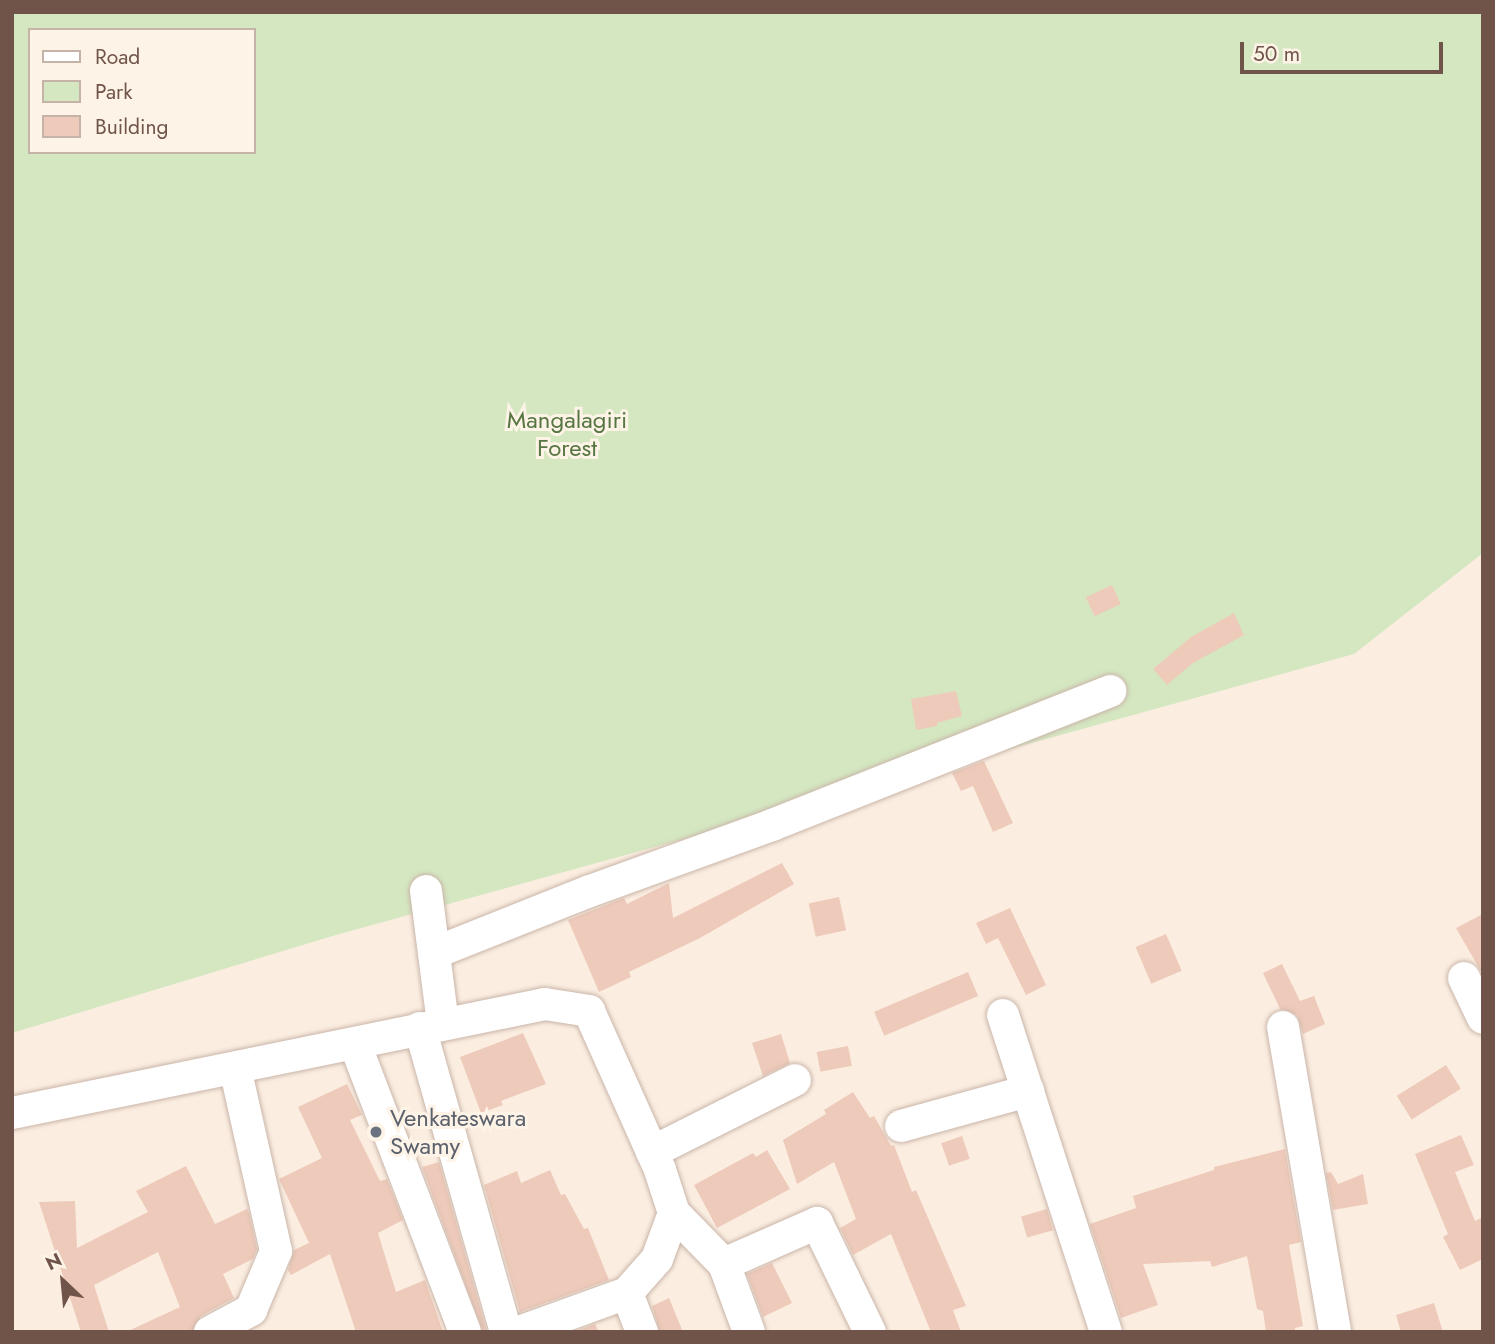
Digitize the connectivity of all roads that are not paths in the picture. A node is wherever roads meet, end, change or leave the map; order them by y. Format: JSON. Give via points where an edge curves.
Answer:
{"nodes":[{"id":1,"x":1111,"y":691,"type":"dead end"},
{"id":2,"x":426,"y":891,"type":"dead end"},
{"id":3,"x":434,"y":953,"type":"junction"},
{"id":4,"x":1464,"y":978,"type":"dead end"},
{"id":5,"x":1003,"y":1015,"type":"dead end"},
{"id":6,"x":1483,"y":1018,"type":"edge"},
{"id":7,"x":431,"y":1026,"type":"junction"},
{"id":8,"x":1283,"y":1027,"type":"dead end"},
{"id":9,"x":355,"y":1044,"type":"junction"},
{"id":10,"x":235,"y":1068,"type":"junction"},
{"id":11,"x":795,"y":1080,"type":"dead end"},
{"id":12,"x":1028,"y":1091,"type":"junction"},
{"id":13,"x":12,"y":1113,"type":"edge"},
{"id":14,"x":901,"y":1126,"type":"dead end"},
{"id":15,"x":652,"y":1152,"type":"junction"},
{"id":16,"x":674,"y":1213,"type":"junction"},
{"id":17,"x":724,"y":1264,"type":"junction"},
{"id":18,"x":627,"y":1293,"type":"junction"},
{"id":19,"x":210,"y":1332,"type":"edge"},
{"id":20,"x":465,"y":1332,"type":"edge"},
{"id":21,"x":506,"y":1332,"type":"edge"},
{"id":22,"x":519,"y":1332,"type":"edge"},
{"id":23,"x":642,"y":1332,"type":"edge"},
{"id":24,"x":749,"y":1332,"type":"edge"},
{"id":25,"x":870,"y":1332,"type":"edge"},
{"id":26,"x":1106,"y":1332,"type":"edge"},
{"id":27,"x":1335,"y":1332,"type":"edge"}],
"edges":[{"from":1,"to":3,"type":"street"},
{"from":2,"to":3,"type":"street"},
{"from":3,"to":7,"type":"street"},
{"from":4,"to":6,"type":"street"},
{"from":5,"to":12,"type":"street"},
{"from":7,"to":9,"type":"street"},
{"from":7,"to":15,"type":"street","via":[[545,1004],[589,1011]]},
{"from":7,"to":21,"type":"street"},
{"from":8,"to":27,"type":"street"},
{"from":9,"to":10,"type":"street"},
{"from":9,"to":20,"type":"street"},
{"from":10,"to":13,"type":"street"},
{"from":10,"to":19,"type":"street","via":[[276,1251],[251,1310]]},
{"from":11,"to":15,"type":"street"},
{"from":12,"to":14,"type":"street"},
{"from":12,"to":26,"type":"street"},
{"from":15,"to":16,"type":"street"},
{"from":16,"to":17,"type":"street"},
{"from":16,"to":18,"type":"street","via":[[657,1259]]},
{"from":17,"to":24,"type":"street"},
{"from":17,"to":25,"type":"street","via":[[817,1223]]},
{"from":18,"to":22,"type":"street"},
{"from":18,"to":23,"type":"street"}]}
